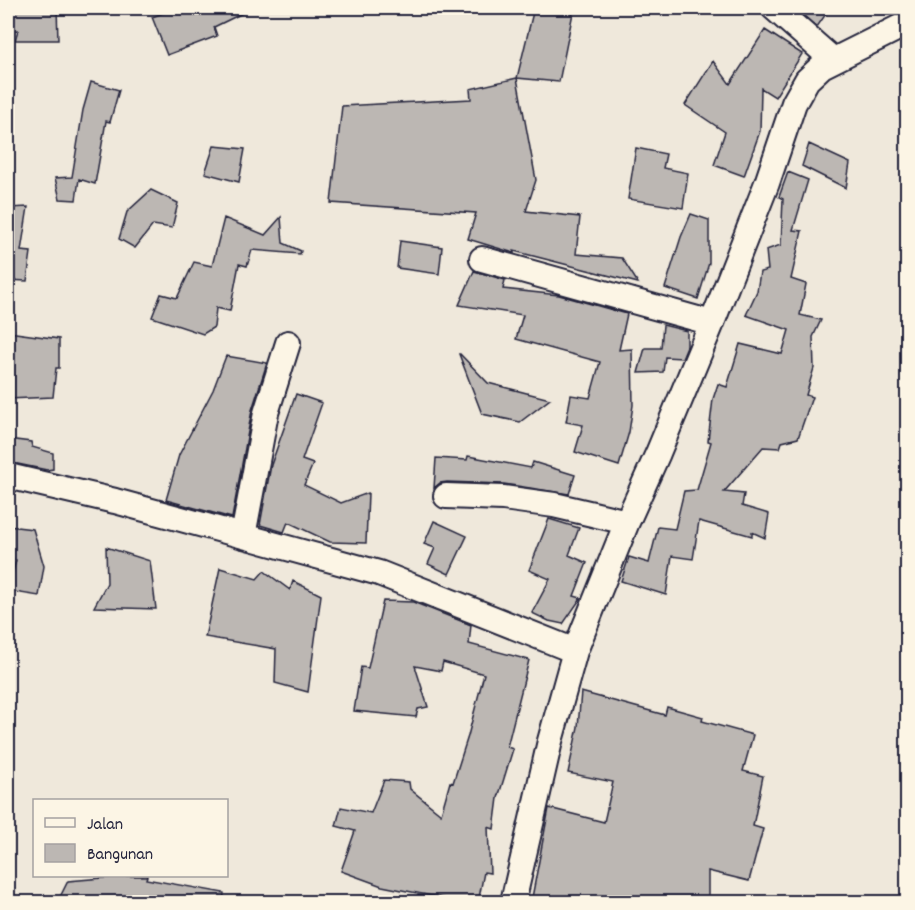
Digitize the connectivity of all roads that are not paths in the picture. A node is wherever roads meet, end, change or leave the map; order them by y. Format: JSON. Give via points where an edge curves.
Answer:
{"nodes":[{"id":1,"x":774,"y":8,"type":"edge"},
{"id":2,"x":908,"y":23,"type":"edge"},
{"id":3,"x":832,"y":59,"type":"junction"},
{"id":4,"x":482,"y":259,"type":"dead end"},
{"id":5,"x":712,"y":323,"type":"junction"},
{"id":6,"x":288,"y":343,"type":"dead end"},
{"id":7,"x":8,"y":476,"type":"edge"},
{"id":8,"x":446,"y":496,"type":"dead end"},
{"id":9,"x":627,"y":522,"type":"junction"},
{"id":10,"x":243,"y":536,"type":"junction"},
{"id":11,"x":575,"y":651,"type":"junction"},
{"id":12,"x":513,"y":903,"type":"edge"}],
"edges":[{"from":1,"to":3,"type":"street"},
{"from":2,"to":3,"type":"street"},
{"from":3,"to":5,"type":"street","via":[[807,80],[794,103]]},
{"from":4,"to":5,"type":"street"},
{"from":5,"to":9,"type":"street"},
{"from":6,"to":10,"type":"street","via":[[266,413]]},
{"from":7,"to":10,"type":"street"},
{"from":8,"to":9,"type":"street","via":[[554,505]]},
{"from":9,"to":11,"type":"street"},
{"from":10,"to":11,"type":"street","via":[[379,573]]},
{"from":11,"to":12,"type":"street"}]}
